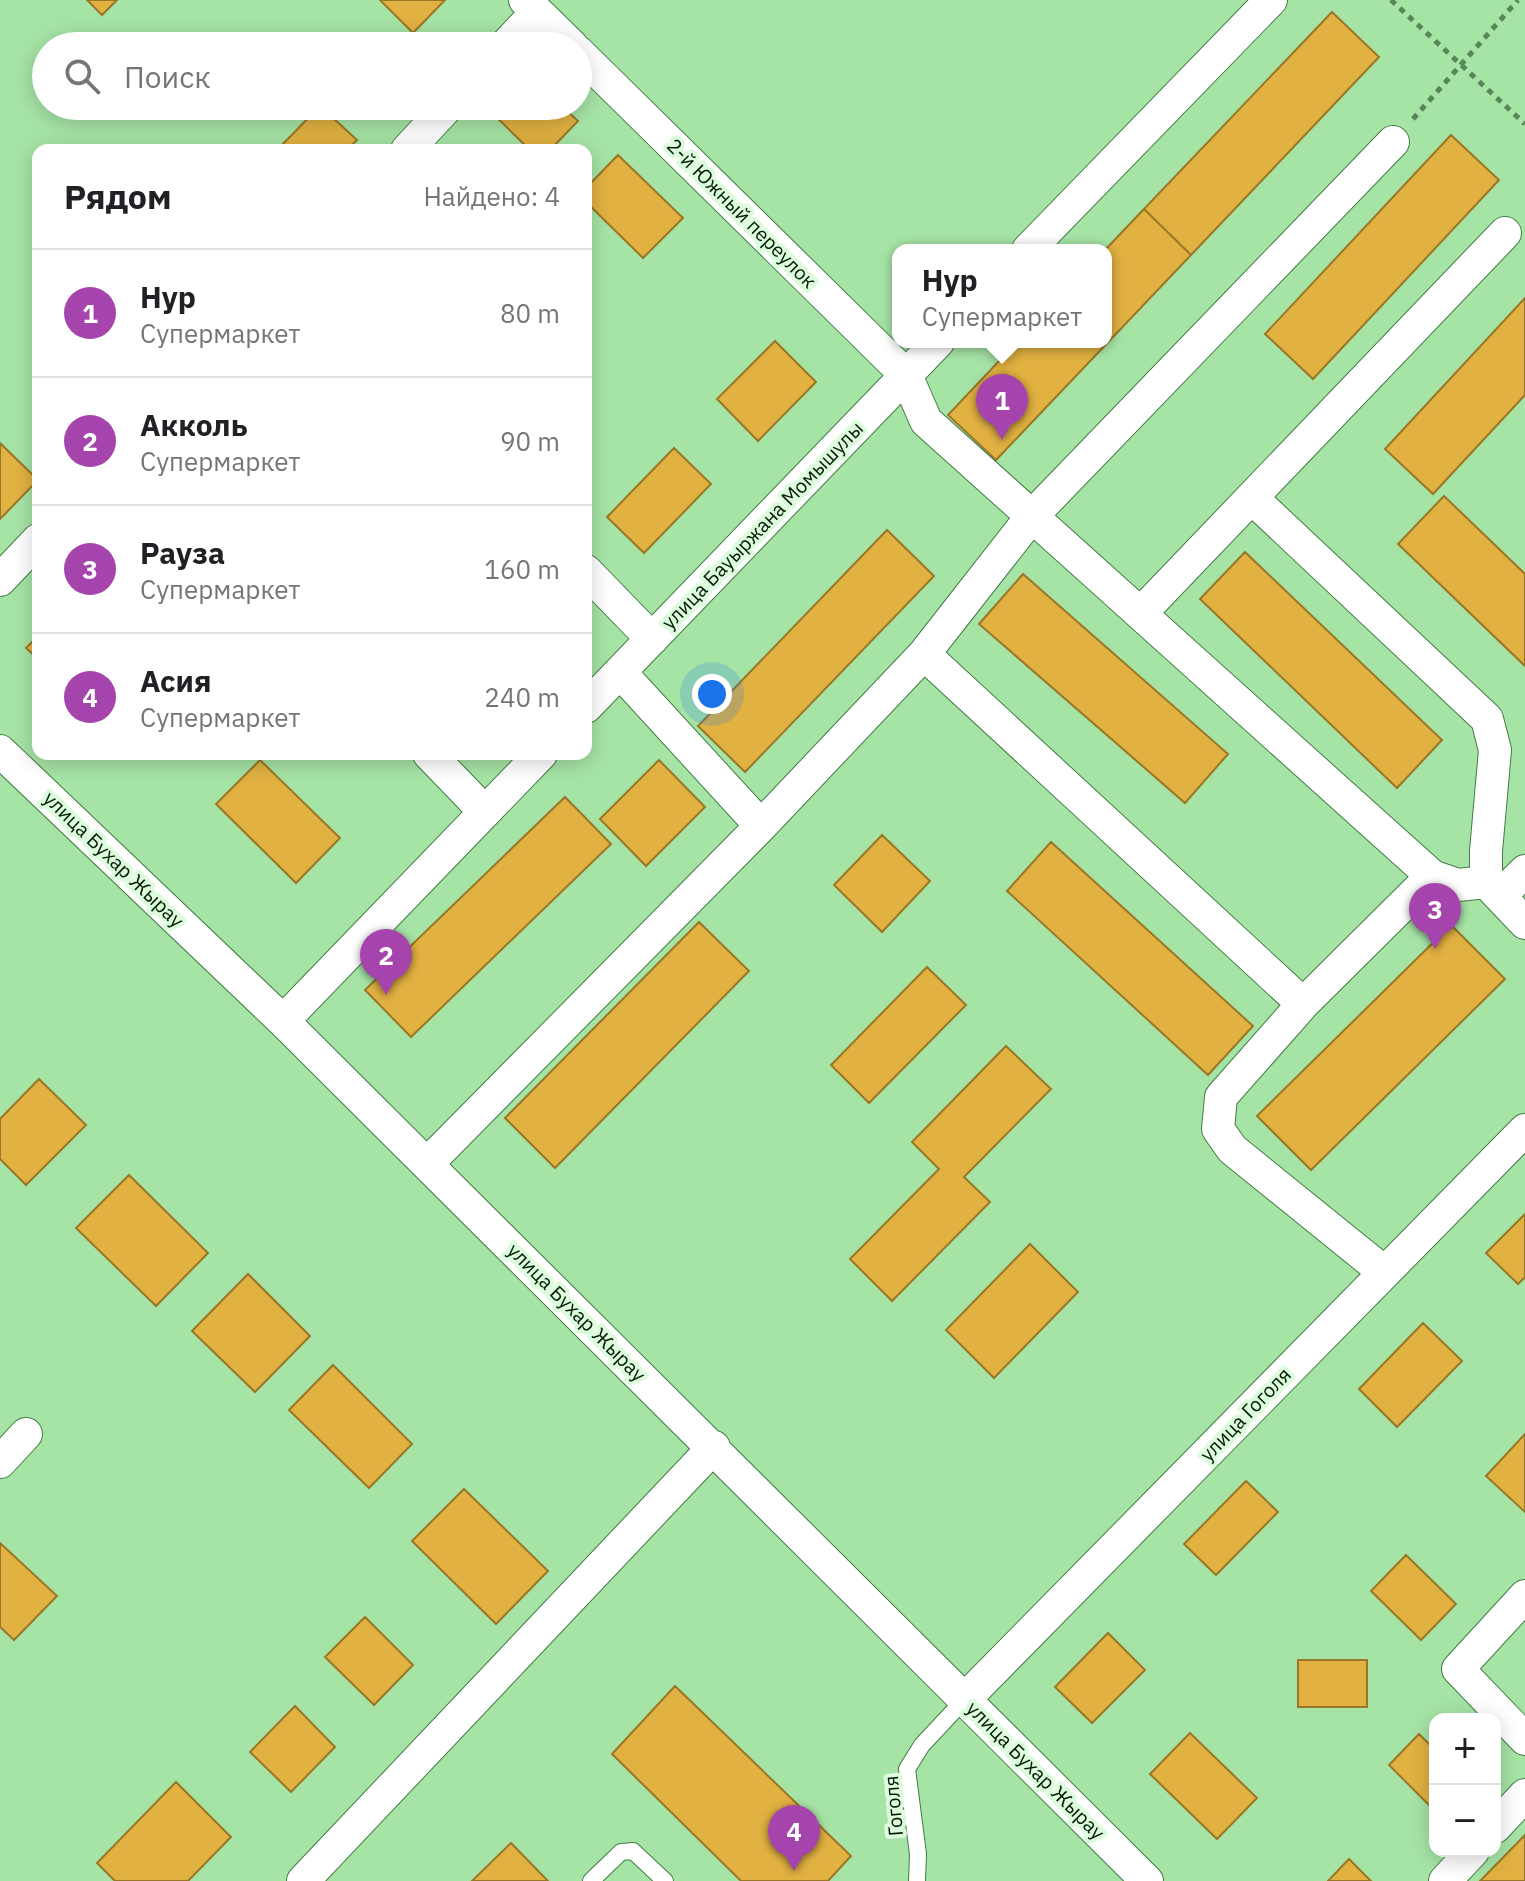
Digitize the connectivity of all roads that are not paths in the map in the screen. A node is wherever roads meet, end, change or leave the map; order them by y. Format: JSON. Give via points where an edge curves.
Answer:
{"nodes":[{"id":1,"x":1271,"y":0,"type":"edge"},
{"id":2,"x":531,"y":6,"type":"edge"},
{"id":3,"x":514,"y":32,"type":"edge"},
{"id":4,"x":558,"y":32,"type":"edge"},
{"id":5,"x":592,"y":66,"type":"edge"},
{"id":6,"x":435,"y":120,"type":"edge"},
{"id":7,"x":1393,"y":142,"type":"road end"},
{"id":8,"x":413,"y":144,"type":"edge"},
{"id":9,"x":1505,"y":233,"type":"dead end"},
{"id":10,"x":1034,"y":244,"type":"edge"},
{"id":11,"x":932,"y":348,"type":"edge"},
{"id":12,"x":906,"y":375,"type":"junction"},
{"id":13,"x":1252,"y":498,"type":"junction"},
{"id":14,"x":1032,"y":516,"type":"junction"},
{"id":15,"x":32,"y":546,"type":"edge"},
{"id":16,"x":592,"y":577,"type":"edge"},
{"id":17,"x":0,"y":580,"type":"edge"},
{"id":18,"x":1141,"y":613,"type":"junction"},
{"id":19,"x":652,"y":639,"type":"junction"},
{"id":20,"x":924,"y":654,"type":"junction"},
{"id":21,"x":620,"y":672,"type":"junction"},
{"id":22,"x":592,"y":701,"type":"edge"},
{"id":23,"x":0,"y":751,"type":"edge"},
{"id":24,"x":435,"y":760,"type":"edge"},
{"id":25,"x":535,"y":760,"type":"edge"},
{"id":26,"x":485,"y":812,"type":"junction"},
{"id":27,"x":761,"y":826,"type":"junction"},
{"id":28,"x":1525,"y":871,"type":"edge"},
{"id":29,"x":1432,"y":876,"type":"junction"},
{"id":30,"x":1493,"y":889,"type":"junction"},
{"id":31,"x":1525,"y":923,"type":"edge"},
{"id":32,"x":1303,"y":1004,"type":"junction"},
{"id":33,"x":283,"y":1021,"type":"junction"},
{"id":34,"x":1524,"y":1131,"type":"edge"},
{"id":35,"x":427,"y":1164,"type":"junction"},
{"id":36,"x":1384,"y":1272,"type":"junction"},
{"id":37,"x":26,"y":1434,"type":"dead end"},
{"id":38,"x":714,"y":1447,"type":"junction"},
{"id":39,"x":0,"y":1462,"type":"edge"},
{"id":40,"x":1525,"y":1596,"type":"edge"},
{"id":41,"x":965,"y":1699,"type":"junction"},
{"id":42,"x":1525,"y":1739,"type":"edge"},
{"id":43,"x":1525,"y":1795,"type":"edge"},
{"id":44,"x":1501,"y":1821,"type":"edge"},
{"id":45,"x":1467,"y":1857,"type":"edge"},
{"id":46,"x":303,"y":1881,"type":"edge"},
{"id":47,"x":591,"y":1881,"type":"edge"},
{"id":48,"x":665,"y":1881,"type":"edge"},
{"id":49,"x":917,"y":1881,"type":"edge"},
{"id":50,"x":1147,"y":1881,"type":"edge"},
{"id":51,"x":1445,"y":1881,"type":"edge"}],
"edges":[{"from":1,"to":10,"type":"street"},
{"from":2,"to":3,"type":"street"},
{"from":2,"to":4,"type":"street"},
{"from":5,"to":12,"type":"street","name":"2-й Южный переулок"},
{"from":6,"to":8,"type":"street"},
{"from":7,"to":14,"type":"street"},
{"from":9,"to":13,"type":"street"},
{"from":11,"to":12,"type":"street","name":"улица Бауыржана Момышулы"},
{"from":12,"to":14,"type":"street","via":[[926,421]]},
{"from":12,"to":19,"type":"street","name":"улица Бауыржана Момышулы"},
{"from":13,"to":18,"type":"street"},
{"from":13,"to":30,"type":"street","via":[[1487,719],[1495,750],[1486,851]]},
{"from":14,"to":18,"type":"street"},
{"from":14,"to":20,"type":"street"},
{"from":15,"to":17,"type":"street"},
{"from":16,"to":19,"type":"street"},
{"from":18,"to":29,"type":"street"},
{"from":19,"to":21,"type":"street","name":"улица Бауыржана Момышулы"},
{"from":20,"to":27,"type":"street"},
{"from":20,"to":32,"type":"street"},
{"from":21,"to":22,"type":"street","name":"улица Бауыржана Момышулы"},
{"from":21,"to":27,"type":"street"},
{"from":23,"to":33,"type":"street","name":"улица Бухар Жырау"},
{"from":24,"to":26,"type":"street"},
{"from":25,"to":26,"type":"street"},
{"from":26,"to":33,"type":"street"},
{"from":27,"to":35,"type":"street"},
{"from":28,"to":30,"type":"street"},
{"from":29,"to":30,"type":"street"},
{"from":29,"to":32,"type":"street"},
{"from":30,"to":31,"type":"street"},
{"from":32,"to":36,"type":"street","via":[[1221,1097],[1218,1129],[1232,1149]]},
{"from":33,"to":35,"type":"street","name":"улица Бухар Жырау"},
{"from":34,"to":36,"type":"street","name":"улица Гоголя"},
{"from":35,"to":38,"type":"street","name":"улица Бухар Жырау"},
{"from":36,"to":41,"type":"street","name":"улица Гоголя"},
{"from":37,"to":39,"type":"street"},
{"from":38,"to":41,"type":"street","name":"улица Бухар Жырау"},
{"from":38,"to":46,"type":"street"},
{"from":40,"to":42,"type":"street","via":[[1458,1669]]},
{"from":41,"to":49,"type":"lane","name":"Гоголя","via":[[907,1769]]},
{"from":41,"to":50,"type":"street","name":"улица Бухар Жырау"},
{"from":43,"to":44,"type":"street"},
{"from":45,"to":51,"type":"street"},
{"from":47,"to":48,"type":"lane","via":[[621,1852],[633,1851]]}]}
